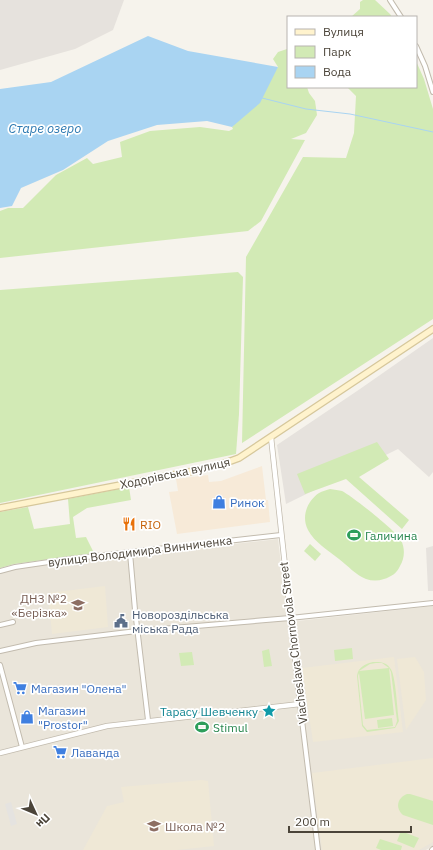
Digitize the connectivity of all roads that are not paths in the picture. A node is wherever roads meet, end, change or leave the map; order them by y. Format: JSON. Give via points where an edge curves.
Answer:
{"nodes":[{"id":1,"x":390,"y":0,"type":"edge"},
{"id":2,"x":400,"y":16,"type":"edge"},
{"id":3,"x":417,"y":48,"type":"edge"},
{"id":4,"x":433,"y":92,"type":"edge"},
{"id":5,"x":433,"y":329,"type":"edge"},
{"id":6,"x":271,"y":436,"type":"junction"},
{"id":7,"x":0,"y":508,"type":"edge"},
{"id":8,"x":281,"y":535,"type":"junction"},
{"id":9,"x":130,"y":553,"type":"junction"},
{"id":10,"x":0,"y":570,"type":"edge"},
{"id":11,"x":433,"y":603,"type":"edge"},
{"id":12,"x":290,"y":618,"type":"junction"},
{"id":13,"x":13,"y":622,"type":"dead end"},
{"id":14,"x":0,"y":625,"type":"edge"},
{"id":15,"x":138,"y":631,"type":"junction"},
{"id":16,"x":0,"y":651,"type":"edge"},
{"id":17,"x":0,"y":665,"type":"edge"},
{"id":18,"x":300,"y":704,"type":"junction"},
{"id":19,"x":148,"y":720,"type":"junction"},
{"id":20,"x":22,"y":747,"type":"junction"},
{"id":21,"x":0,"y":753,"type":"edge"},
{"id":22,"x":318,"y":850,"type":"edge"}],
"edges":[{"from":1,"to":2,"type":"street"},
{"from":3,"to":4,"type":"street"},
{"from":5,"to":6,"type":"main road","name":"Ходорівська вулиця"},
{"from":6,"to":7,"type":"main road","name":"Ходорівська вулиця","via":[[239,458],[228,462],[194,471]]},
{"from":6,"to":8,"type":"street","name":"Viacheslava Chornovola Street"},
{"from":8,"to":9,"type":"street","name":"вулиця Володимира Винниченка"},
{"from":8,"to":12,"type":"street","name":"Viacheslava Chornovola Street"},
{"from":9,"to":10,"type":"street","name":"вулиця Володимира Винниченка"},
{"from":9,"to":15,"type":"street"},
{"from":11,"to":12,"type":"street"},
{"from":12,"to":15,"type":"street"},
{"from":12,"to":18,"type":"street","name":"Viacheslava Chornovola Street"},
{"from":13,"to":14,"type":"street"},
{"from":15,"to":16,"type":"street","via":[[36,643]]},
{"from":15,"to":19,"type":"street"},
{"from":17,"to":20,"type":"street"},
{"from":18,"to":19,"type":"street"},
{"from":18,"to":22,"type":"street","name":"Viacheslava Chornovola Street"},
{"from":19,"to":20,"type":"street","via":[[100,727]]},
{"from":20,"to":21,"type":"street"}]}
